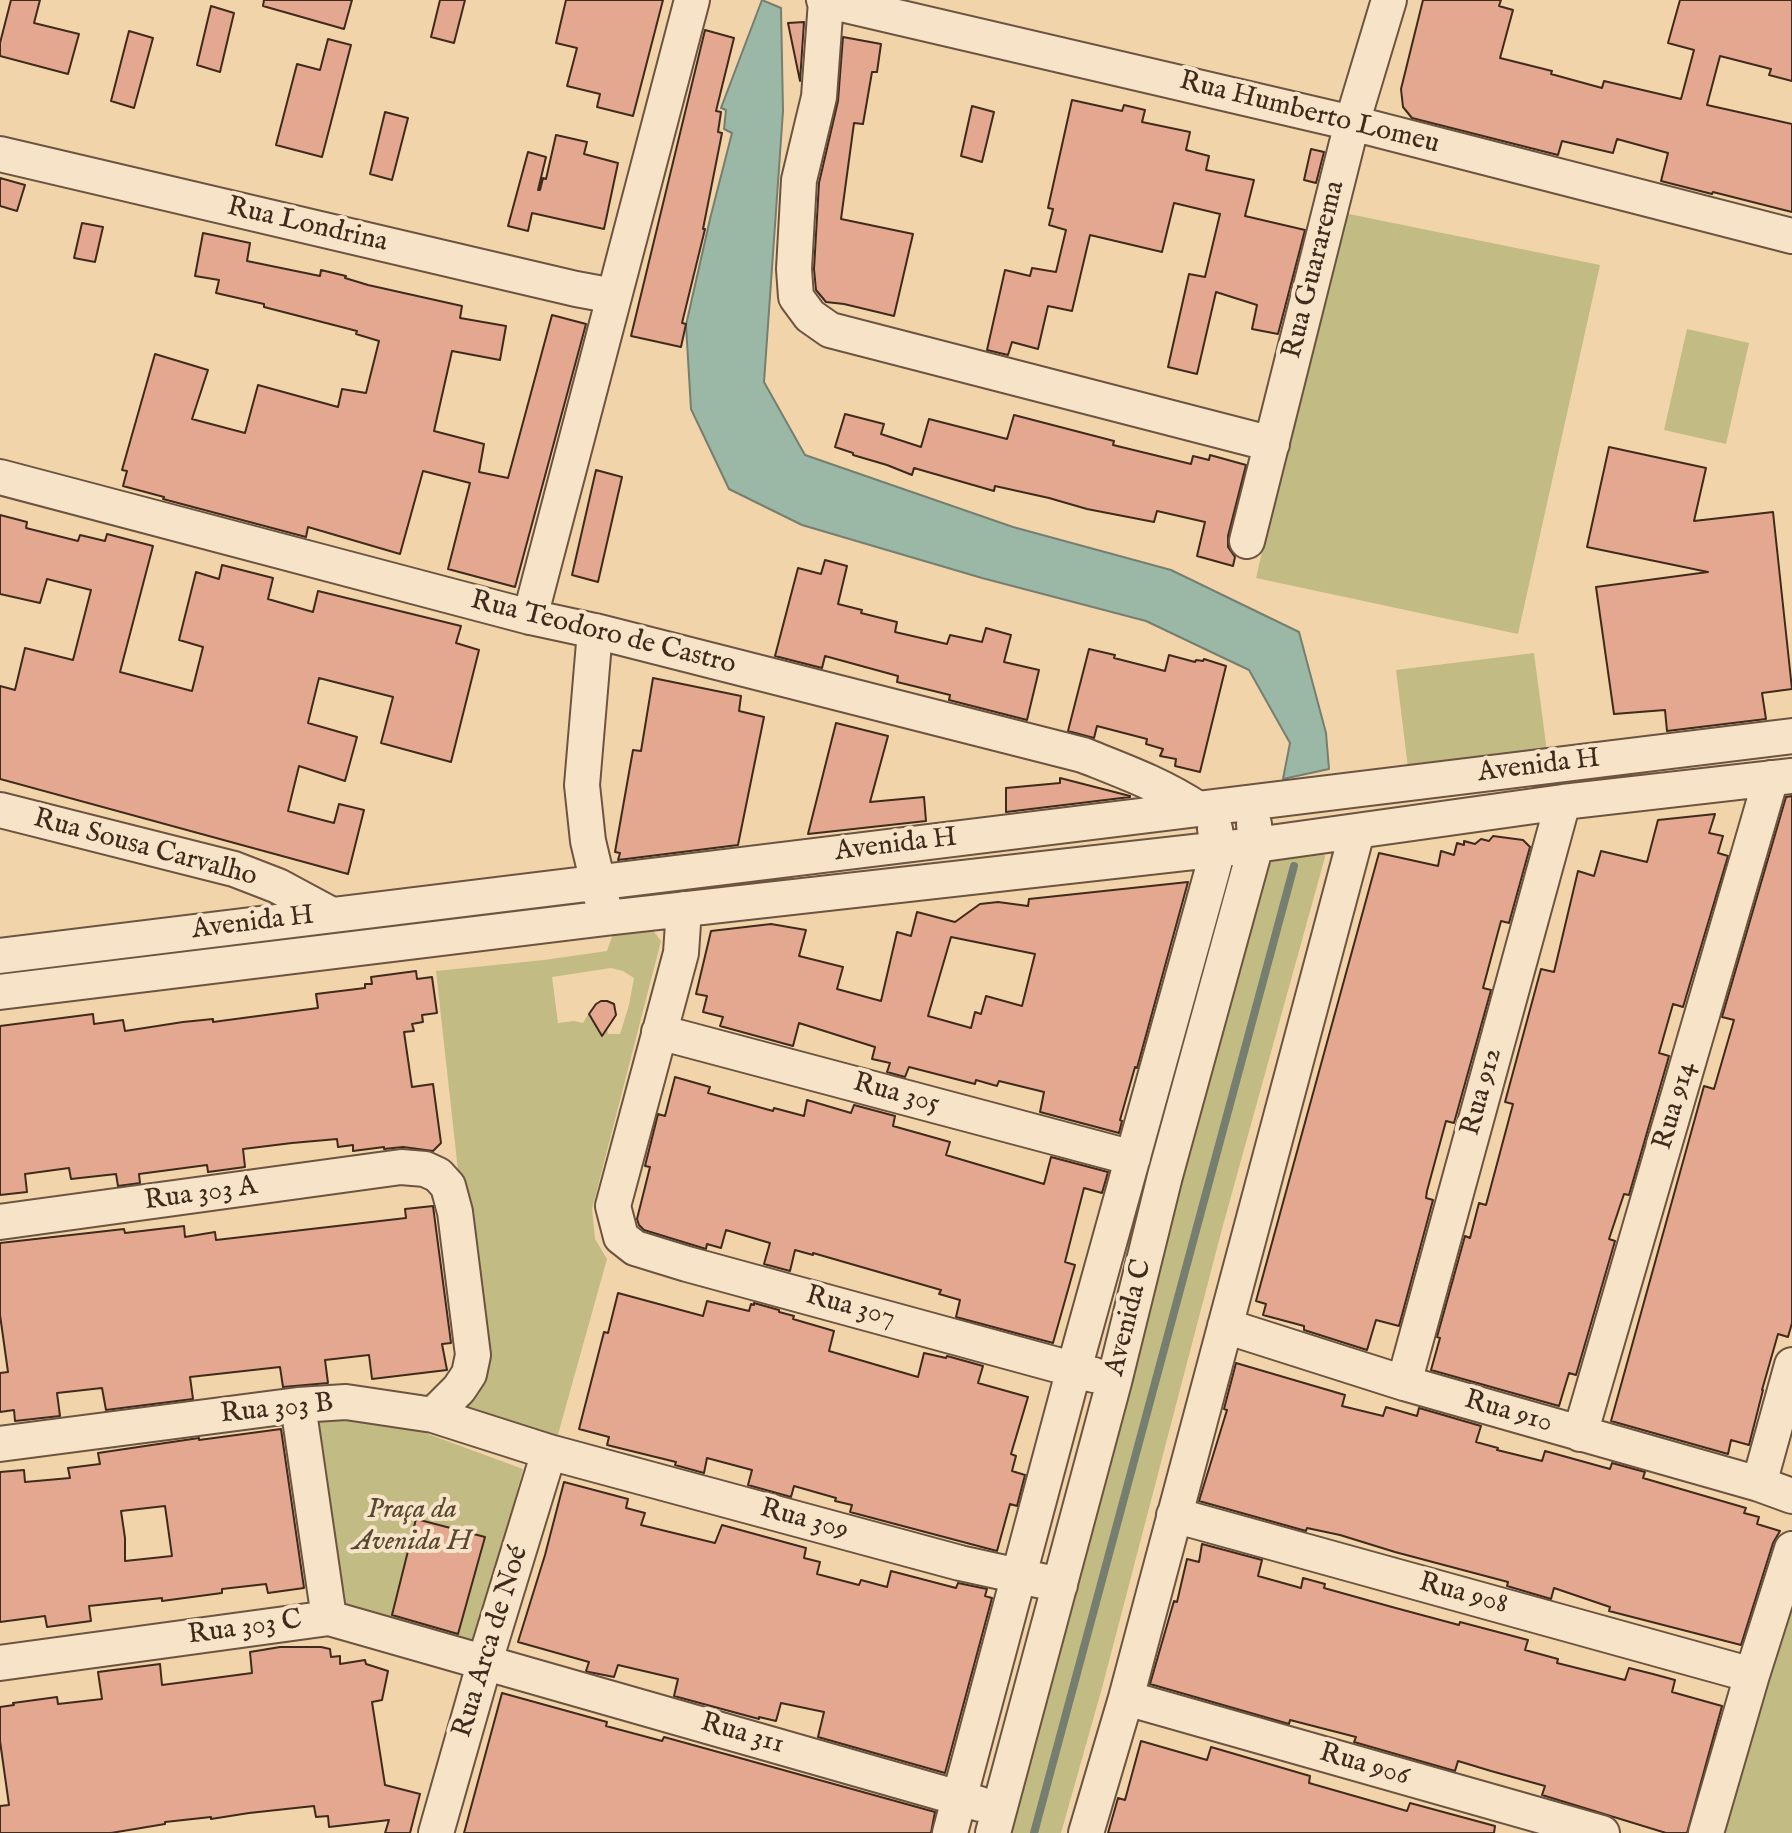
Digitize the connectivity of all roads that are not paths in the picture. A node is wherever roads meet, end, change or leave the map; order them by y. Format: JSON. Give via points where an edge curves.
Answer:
{"nodes":[{"id":1,"x":692,"y":0,"type":"edge"},
{"id":2,"x":825,"y":0,"type":"edge"},
{"id":3,"x":1389,"y":0,"type":"edge"},
{"id":4,"x":1352,"y":123,"type":"junction"},
{"id":5,"x":0,"y":154,"type":"edge"},
{"id":6,"x":1792,"y":236,"type":"edge"},
{"id":7,"x":614,"y":296,"type":"junction"},
{"id":8,"x":1272,"y":444,"type":"junction"},
{"id":9,"x":0,"y":477,"type":"edge"},
{"id":10,"x":1247,"y":541,"type":"dead end"},
{"id":11,"x":530,"y":617,"type":"junction"},
{"id":12,"x":595,"y":631,"type":"junction"},
{"id":13,"x":1792,"y":736,"type":"edge"},
{"id":14,"x":1782,"y":777,"type":"edge"},
{"id":15,"x":1563,"y":802,"type":"junction"},
{"id":16,"x":1252,"y":803,"type":"junction"},
{"id":17,"x":1205,"y":808,"type":"junction"},
{"id":18,"x":0,"y":810,"type":"edge"},
{"id":19,"x":1357,"y":832,"type":"junction"},
{"id":20,"x":1256,"y":845,"type":"junction"},
{"id":21,"x":1218,"y":849,"type":"junction"},
{"id":22,"x":861,"y":850,"type":"junction"},
{"id":23,"x":598,"y":882,"type":"junction"},
{"id":24,"x":865,"y":889,"type":"junction"},
{"id":25,"x":384,"y":908,"type":"junction"},
{"id":26,"x":684,"y":909,"type":"junction"},
{"id":27,"x":330,"y":914,"type":"junction"},
{"id":28,"x":606,"y":918,"type":"junction"},
{"id":29,"x":388,"y":945,"type":"junction"},
{"id":30,"x":0,"y":956,"type":"edge"},
{"id":31,"x":0,"y":992,"type":"edge"},
{"id":32,"x":659,"y":1032,"type":"junction"},
{"id":33,"x":1133,"y":1158,"type":"junction"},
{"id":34,"x":0,"y":1222,"type":"edge"},
{"id":35,"x":1225,"y":1326,"type":"junction"},
{"id":36,"x":1792,"y":1365,"type":"edge"},
{"id":37,"x":1074,"y":1369,"type":"junction"},
{"id":38,"x":1114,"y":1382,"type":"junction"},
{"id":39,"x":1404,"y":1383,"type":"junction"},
{"id":40,"x":298,"y":1405,"type":"junction"},
{"id":41,"x":433,"y":1415,"type":"junction"},
{"id":42,"x":1580,"y":1434,"type":"junction"},
{"id":43,"x":0,"y":1444,"type":"edge"},
{"id":44,"x":549,"y":1452,"type":"junction"},
{"id":45,"x":1759,"y":1484,"type":"junction"},
{"id":46,"x":1792,"y":1496,"type":"edge"},
{"id":47,"x":1174,"y":1515,"type":"junction"},
{"id":48,"x":1792,"y":1549,"type":"edge"},
{"id":49,"x":1019,"y":1576,"type":"junction"},
{"id":50,"x":1060,"y":1585,"type":"junction"},
{"id":51,"x":329,"y":1618,"type":"junction"},
{"id":52,"x":485,"y":1661,"type":"junction"},
{"id":53,"x":0,"y":1663,"type":"edge"},
{"id":54,"x":1752,"y":1675,"type":"junction"},
{"id":55,"x":1126,"y":1698,"type":"junction"},
{"id":56,"x":960,"y":1798,"type":"junction"},
{"id":57,"x":996,"y":1821,"type":"edge"},
{"id":58,"x":436,"y":1833,"type":"edge"},
{"id":59,"x":950,"y":1833,"type":"edge"},
{"id":60,"x":1086,"y":1833,"type":"edge"},
{"id":61,"x":1602,"y":1833,"type":"edge"},
{"id":62,"x":1706,"y":1833,"type":"edge"}],
"edges":[{"from":1,"to":7,"type":"street"},
{"from":2,"to":4,"type":"street","name":"Rua Humberto Lomeu"},
{"from":2,"to":8,"type":"street","via":[[819,97],[799,180],[794,269],[796,297],[810,316],[830,330]]},
{"from":3,"to":4,"type":"street","name":"Rua Guararema"},
{"from":4,"to":6,"type":"street","name":"Rua Humberto Lomeu"},
{"from":4,"to":8,"type":"street","name":"Rua Guararema"},
{"from":5,"to":7,"type":"street","name":"Rua Londrina"},
{"from":7,"to":11,"type":"street"},
{"from":8,"to":10,"type":"street","name":"Rua Guararema"},
{"from":9,"to":11,"type":"street","name":"Rua Teodoro de Castro"},
{"from":11,"to":12,"type":"street","name":"Rua Teodoro de Castro"},
{"from":12,"to":17,"type":"street","name":"Rua Teodoro de Castro","via":[[1083,755]]},
{"from":12,"to":23,"type":"street","via":[[582,785]]},
{"from":13,"to":16,"type":"street","name":"Avenida H"},
{"from":14,"to":15,"type":"street","name":"Avenida H"},
{"from":14,"to":42,"type":"street","name":"Rua 914"},
{"from":15,"to":19,"type":"street","name":"Avenida H"},
{"from":15,"to":39,"type":"street","name":"Rua 912"},
{"from":16,"to":17,"type":"street","name":"Avenida H"},
{"from":16,"to":20,"type":"street","name":"Avenida C"},
{"from":17,"to":21,"type":"street","name":"Avenida C"},
{"from":17,"to":22,"type":"street","name":"Avenida H"},
{"from":18,"to":27,"type":"street","name":"Rua Sousa Carvalho","via":[[234,869]]},
{"from":19,"to":20,"type":"street","name":"Avenida H"},
{"from":19,"to":35,"type":"street"},
{"from":20,"to":21,"type":"street","name":"Avenida H"},
{"from":20,"to":38,"type":"street","name":"Avenida C"},
{"from":21,"to":24,"type":"street","name":"Avenida H"},
{"from":21,"to":33,"type":"street","name":"Avenida C"},
{"from":22,"to":23,"type":"street","name":"Avenida H"},
{"from":22,"to":24,"type":"street"},
{"from":23,"to":25,"type":"street","name":"Avenida H"},
{"from":23,"to":28,"type":"street"},
{"from":24,"to":26,"type":"street","name":"Avenida H"},
{"from":25,"to":27,"type":"street","name":"Avenida H"},
{"from":25,"to":29,"type":"street"},
{"from":26,"to":28,"type":"street","name":"Avenida H"},
{"from":26,"to":32,"type":"street","via":[[681,953]]},
{"from":27,"to":30,"type":"street","name":"Avenida H"},
{"from":28,"to":29,"type":"street","name":"Avenida H"},
{"from":29,"to":31,"type":"street","name":"Avenida H"},
{"from":32,"to":33,"type":"street","name":"Rua 305"},
{"from":32,"to":37,"type":"street","name":"Rua 307","via":[[613,1206],[621,1237],[635,1248],[687,1264]]},
{"from":33,"to":37,"type":"street","name":"Avenida C"},
{"from":34,"to":41,"type":"street","name":"Rua 303 A","via":[[401,1167],[425,1169],[448,1186],[455,1212],[473,1355],[469,1374]]},
{"from":35,"to":39,"type":"street","name":"Rua 910"},
{"from":35,"to":47,"type":"street"},
{"from":36,"to":45,"type":"street"},
{"from":37,"to":38,"type":"street","name":"Rua 307"},
{"from":37,"to":49,"type":"street","name":"Avenida C"},
{"from":38,"to":50,"type":"street","name":"Avenida C"},
{"from":39,"to":42,"type":"street","name":"Rua 910"},
{"from":40,"to":41,"type":"street","name":"Rua 303 B","via":[[346,1402]]},
{"from":40,"to":43,"type":"street","name":"Rua 303 B"},
{"from":40,"to":51,"type":"street"},
{"from":41,"to":44,"type":"street","name":"Rua 303 B"},
{"from":42,"to":45,"type":"street","name":"Rua 910"},
{"from":44,"to":49,"type":"street","name":"Rua 309"},
{"from":44,"to":52,"type":"street","name":"Rua Arca de Noé"},
{"from":45,"to":46,"type":"street","name":"Rua 910"},
{"from":47,"to":54,"type":"street","name":"Rua 908"},
{"from":47,"to":55,"type":"street"},
{"from":48,"to":54,"type":"street"},
{"from":49,"to":50,"type":"street","name":"Rua 309"},
{"from":49,"to":56,"type":"street","name":"Avenida C"},
{"from":50,"to":57,"type":"street","name":"Avenida C"},
{"from":51,"to":52,"type":"street","name":"Rua 303 C"},
{"from":51,"to":53,"type":"street","name":"Rua 303 C"},
{"from":52,"to":56,"type":"street","name":"Rua 311"},
{"from":52,"to":58,"type":"street","name":"Rua Arca de Noé"},
{"from":54,"to":62,"type":"street"},
{"from":55,"to":60,"type":"street"},
{"from":55,"to":61,"type":"street","name":"Rua 906"},
{"from":56,"to":57,"type":"street","name":"Rua 311"},
{"from":56,"to":59,"type":"street","name":"Avenida C"}]}
